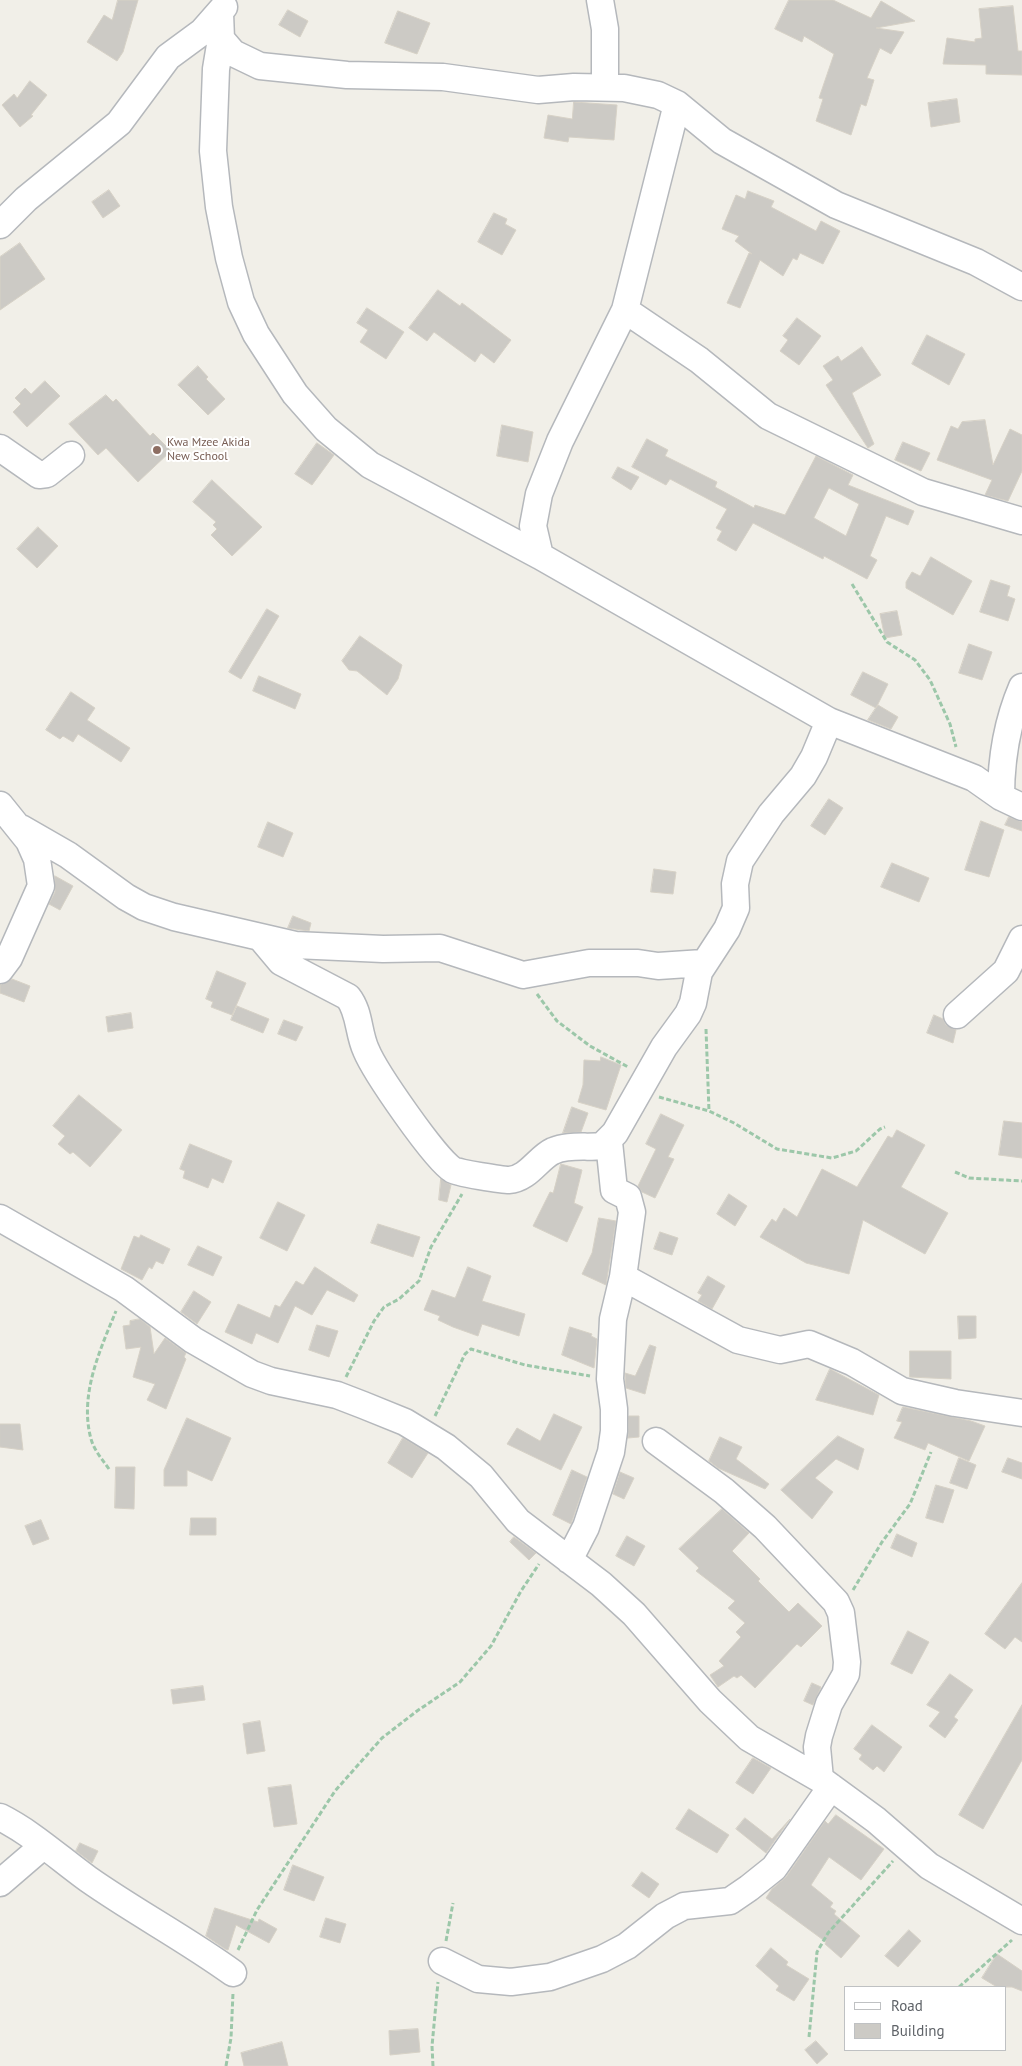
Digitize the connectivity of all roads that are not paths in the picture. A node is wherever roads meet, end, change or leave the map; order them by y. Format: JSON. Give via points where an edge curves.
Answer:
{"nodes":[{"id":1,"x":600,"y":0,"type":"edge"},
{"id":2,"x":225,"y":6,"type":"edge"},
{"id":3,"x":221,"y":38,"type":"junction"},
{"id":4,"x":605,"y":87,"type":"junction"},
{"id":5,"x":678,"y":104,"type":"junction"},
{"id":6,"x":0,"y":225,"type":"edge"},
{"id":7,"x":1022,"y":287,"type":"edge"},
{"id":8,"x":625,"y":310,"type":"junction"},
{"id":9,"x":0,"y":448,"type":"edge"},
{"id":10,"x":71,"y":455,"type":"dead end"},
{"id":11,"x":1022,"y":521,"type":"edge"},
{"id":12,"x":540,"y":556,"type":"junction"},
{"id":13,"x":1022,"y":687,"type":"edge"},
{"id":14,"x":829,"y":722,"type":"junction"},
{"id":15,"x":1012,"y":802,"type":"edge"},
{"id":16,"x":0,"y":805,"type":"edge"},
{"id":17,"x":21,"y":828,"type":"junction"},
{"id":18,"x":260,"y":937,"type":"junction"},
{"id":19,"x":1022,"y":939,"type":"edge"},
{"id":20,"x":703,"y":963,"type":"junction"},
{"id":21,"x":0,"y":970,"type":"edge"},
{"id":22,"x":957,"y":1016,"type":"dead end"},
{"id":23,"x":609,"y":1142,"type":"junction"},
{"id":24,"x":0,"y":1218,"type":"edge"},
{"id":25,"x":623,"y":1276,"type":"junction"},
{"id":26,"x":1022,"y":1413,"type":"edge"},
{"id":27,"x":656,"y":1441,"type":"dead end"},
{"id":28,"x":560,"y":1554,"type":"junction"},
{"id":29,"x":825,"y":1783,"type":"junction"},
{"id":30,"x":0,"y":1817,"type":"edge"},
{"id":31,"x":43,"y":1846,"type":"junction"},
{"id":32,"x":0,"y":1883,"type":"edge"},
{"id":33,"x":1018,"y":1929,"type":"edge"},
{"id":34,"x":442,"y":1961,"type":"dead end"},
{"id":35,"x":233,"y":1973,"type":"road end"}],
"edges":[{"from":1,"to":4,"type":"street","via":[[606,37]]},
{"from":2,"to":3,"type":"street"},
{"from":2,"to":6,"type":"street","via":[[202,32],[168,57],[119,123],[26,199]]},
{"from":3,"to":4,"type":"street","via":[[233,53],[260,66],[347,75],[443,77],[538,90]]},
{"from":3,"to":12,"type":"street","via":[[216,69],[213,151],[219,207],[241,302],[256,334],[295,394],[326,429],[370,466]]},
{"from":4,"to":5,"type":"street","via":[[658,95]]},
{"from":5,"to":7,"type":"street","via":[[722,141],[836,205],[976,262]]},
{"from":5,"to":8,"type":"street"},
{"from":8,"to":11,"type":"street","via":[[698,360],[768,416],[923,492]]},
{"from":8,"to":12,"type":"street","via":[[560,441],[539,494],[533,526]]},
{"from":9,"to":10,"type":"street","via":[[39,475],[51,471]]},
{"from":12,"to":14,"type":"street"},
{"from":13,"to":15,"type":"street","via":[[1011,713],[1001,770]]},
{"from":14,"to":15,"type":"street","via":[[974,778]]},
{"from":14,"to":20,"type":"street","via":[[803,776],[771,814],[740,861],[735,884],[736,908],[727,929]]},
{"from":16,"to":17,"type":"street"},
{"from":17,"to":18,"type":"street","via":[[68,855],[144,907]]},
{"from":17,"to":21,"type":"street","via":[[30,841],[41,886],[9,958]]},
{"from":18,"to":20,"type":"street","via":[[322,948],[440,948],[523,975],[589,963],[658,966]]},
{"from":18,"to":23,"type":"street","via":[[281,962],[348,996],[354,1004],[366,1052],[405,1111],[444,1163],[454,1171],[510,1180],[527,1172],[555,1150],[602,1146]]},
{"from":19,"to":22,"type":"street","via":[[1006,971]]},
{"from":20,"to":23,"type":"street","via":[[688,1014],[664,1047]]},
{"from":23,"to":25,"type":"street","via":[[614,1190],[628,1197],[632,1212]]},
{"from":24,"to":28,"type":"street","via":[[124,1289],[193,1340],[252,1374],[337,1395],[405,1422],[446,1447],[480,1476],[518,1521]]},
{"from":25,"to":26,"type":"street","via":[[738,1340],[780,1350],[809,1344],[860,1366],[902,1391]]},
{"from":25,"to":28,"type":"street","via":[[613,1319],[610,1379],[614,1431],[611,1452],[586,1527]]},
{"from":27,"to":29,"type":"street","via":[[724,1491],[765,1527],[836,1602],[841,1613],[847,1662],[846,1674],[830,1704],[816,1747]]},
{"from":28,"to":29,"type":"street","via":[[601,1584],[634,1614],[710,1700],[749,1738]]},
{"from":29,"to":33,"type":"street","via":[[876,1820],[929,1866]]},
{"from":29,"to":34,"type":"street","via":[[774,1868],[730,1901],[684,1906],[665,1916],[627,1946],[602,1959],[550,1977],[511,1982],[478,1979]]},
{"from":30,"to":31,"type":"street","via":[[17,1825]]},
{"from":31,"to":32,"type":"street"},
{"from":31,"to":35,"type":"street"}]}
